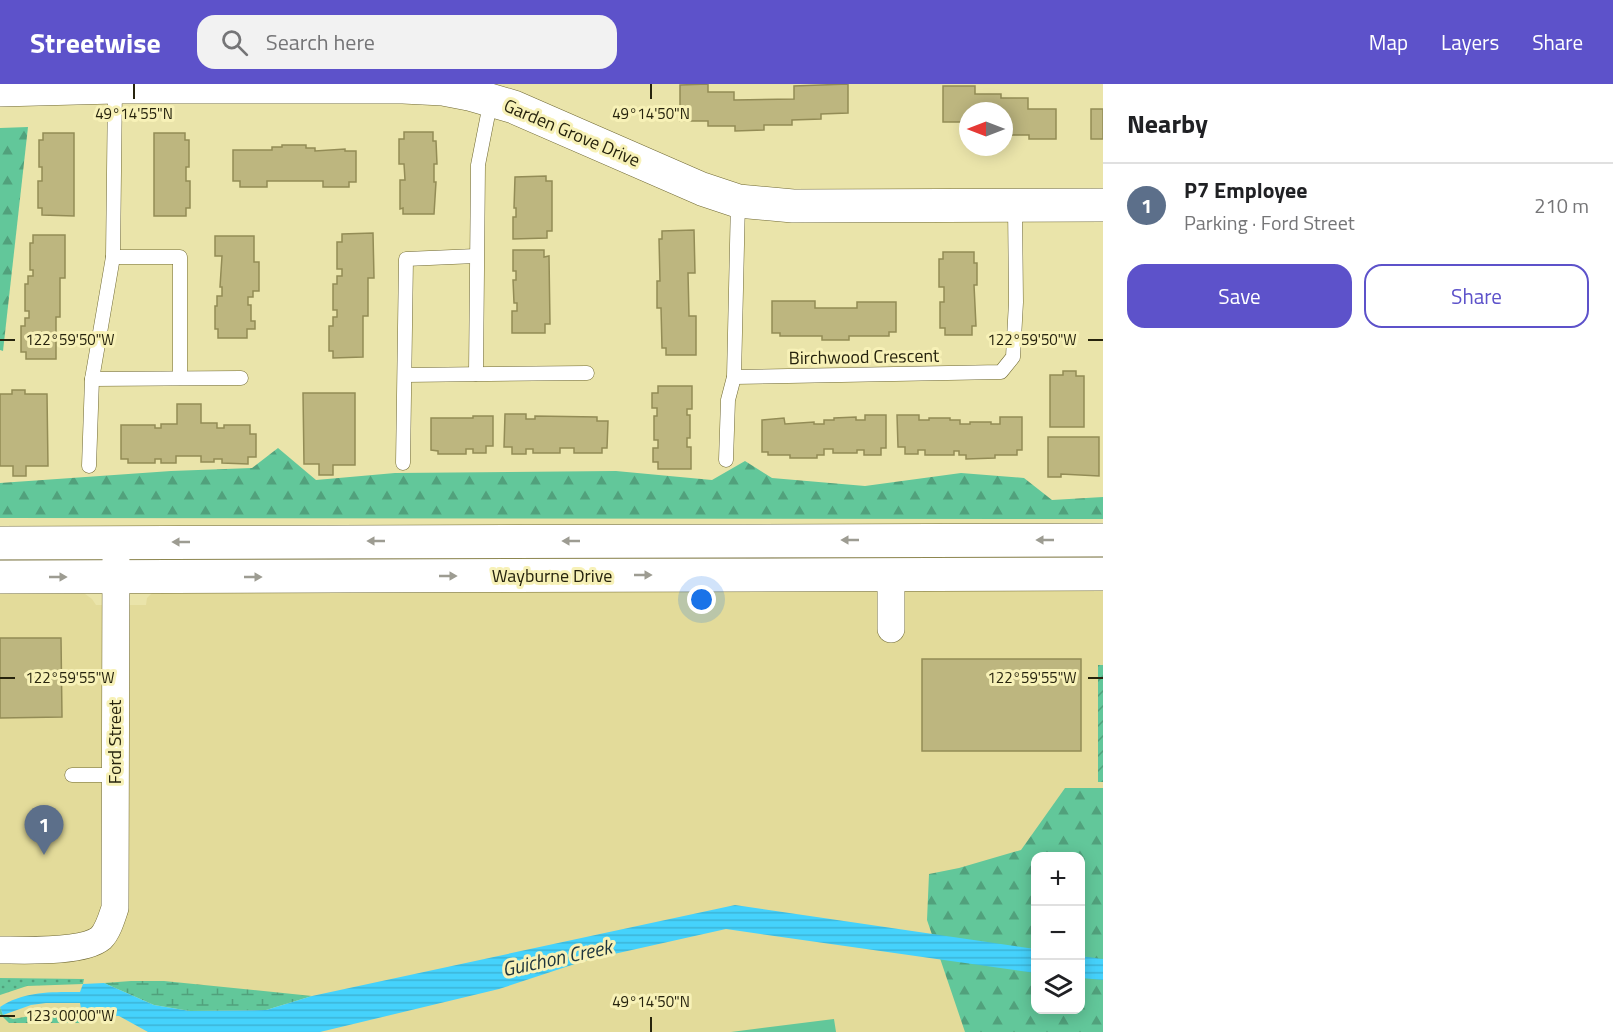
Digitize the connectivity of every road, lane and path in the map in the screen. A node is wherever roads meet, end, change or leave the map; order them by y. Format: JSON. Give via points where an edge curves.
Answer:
{"nodes":[{"id":1,"x":115,"y":87,"type":"junction"},
{"id":2,"x":0,"y":90,"type":"edge"},
{"id":3,"x":491,"y":99,"type":"junction"},
{"id":4,"x":738,"y":201,"type":"junction"},
{"id":5,"x":1015,"y":205,"type":"junction"},
{"id":6,"x":1103,"y":205,"type":"edge"},
{"id":7,"x":476,"y":256,"type":"junction"},
{"id":8,"x":113,"y":257,"type":"junction"},
{"id":9,"x":476,"y":374,"type":"junction"},
{"id":10,"x":587,"y":374,"type":"dead end"},
{"id":11,"x":405,"y":375,"type":"junction"},
{"id":12,"x":734,"y":377,"type":"junction"},
{"id":13,"x":180,"y":378,"type":"junction"},
{"id":14,"x":242,"y":378,"type":"dead end"},
{"id":15,"x":92,"y":379,"type":"junction"},
{"id":16,"x":726,"y":460,"type":"dead end"},
{"id":17,"x":403,"y":463,"type":"dead end"},
{"id":18,"x":89,"y":465,"type":"dead end"},
{"id":19,"x":1103,"y":540,"type":"edge"},
{"id":20,"x":0,"y":543,"type":"edge"},
{"id":21,"x":116,"y":543,"type":"junction"},
{"id":22,"x":891,"y":574,"type":"junction"},
{"id":23,"x":1103,"y":574,"type":"edge"},
{"id":24,"x":115,"y":577,"type":"junction"},
{"id":25,"x":0,"y":578,"type":"edge"},
{"id":26,"x":891,"y":629,"type":"dead end"},
{"id":27,"x":72,"y":775,"type":"dead end"},
{"id":28,"x":115,"y":775,"type":"junction"},
{"id":29,"x":0,"y":950,"type":"edge"}],
"edges":[{"from":1,"to":2,"type":"street","name":"Garden Grove Drive"},
{"from":1,"to":3,"type":"street","name":"Garden Grove Drive","via":[[403,87],[443,89]]},
{"from":1,"to":8,"type":"lane"},
{"from":3,"to":4,"type":"street","name":"Garden Grove Drive"},
{"from":3,"to":7,"type":"lane","via":[[478,165]]},
{"from":4,"to":5,"type":"street","name":"Garden Grove Drive","via":[[793,206]]},
{"from":4,"to":12,"type":"lane"},
{"from":5,"to":6,"type":"street","name":"Garden Grove Drive"},
{"from":5,"to":12,"type":"lane","name":"Birchwood Crescent","via":[[1013,357],[1001,372]]},
{"from":7,"to":9,"type":"lane"},
{"from":7,"to":11,"type":"lane","via":[[406,259]]},
{"from":8,"to":13,"type":"lane","via":[[180,257]]},
{"from":8,"to":15,"type":"lane"},
{"from":9,"to":10,"type":"lane"},
{"from":9,"to":11,"type":"lane"},
{"from":11,"to":17,"type":"lane"},
{"from":12,"to":16,"type":"lane","via":[[728,400]]},
{"from":13,"to":14,"type":"lane"},
{"from":13,"to":15,"type":"lane"},
{"from":15,"to":18,"type":"lane"},
{"from":19,"to":21,"type":"street","name":"Wayburne Drive","one_way":true},
{"from":20,"to":21,"type":"street","name":"Wayburne Drive"},
{"from":21,"to":24,"type":"street","name":"Ford Street"},
{"from":22,"to":23,"type":"street","name":"Wayburne Drive"},
{"from":24,"to":22,"type":"street","name":"Wayburne Drive","one_way":true},
{"from":22,"to":26,"type":"street"},
{"from":25,"to":24,"type":"street","name":"Wayburne Drive","one_way":true},
{"from":24,"to":28,"type":"street","name":"Ford Street"},
{"from":27,"to":28,"type":"lane"},
{"from":28,"to":29,"type":"street","name":"Ford Street","via":[[115,908],[101,938],[77,947]]}]}
